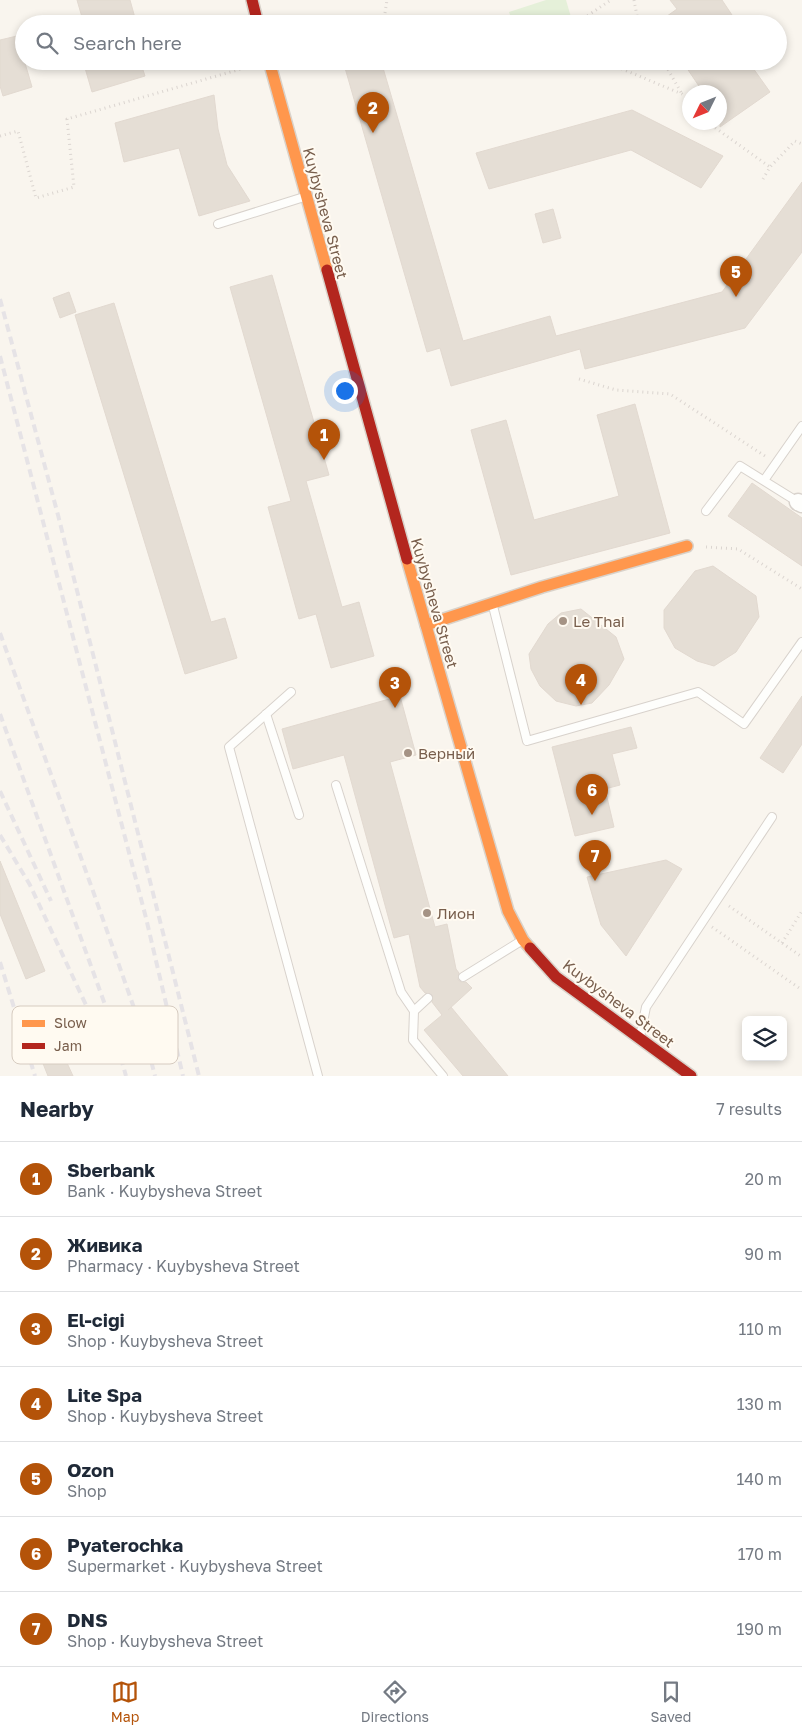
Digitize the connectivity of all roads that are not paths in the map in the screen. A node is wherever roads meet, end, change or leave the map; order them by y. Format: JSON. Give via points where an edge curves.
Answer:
{"nodes":[{"id":1,"x":252,"y":0,"type":"edge"},
{"id":2,"x":256,"y":15,"type":"edge"},
{"id":3,"x":271,"y":70,"type":"edge"},
{"id":4,"x":306,"y":196,"type":"junction"},
{"id":5,"x":218,"y":224,"type":"dead end"},
{"id":6,"x":802,"y":426,"type":"edge"},
{"id":7,"x":765,"y":479,"type":"junction"},
{"id":8,"x":800,"y":503,"type":"edge"},
{"id":9,"x":706,"y":511,"type":"dead end"},
{"id":10,"x":687,"y":546,"type":"road end"},
{"id":11,"x":493,"y":603,"type":"junction"},
{"id":12,"x":426,"y":625,"type":"junction"},
{"id":13,"x":802,"y":642,"type":"edge"},
{"id":14,"x":291,"y":692,"type":"dead end"},
{"id":15,"x":266,"y":714,"type":"junction"},
{"id":16,"x":336,"y":785,"type":"dead end"},
{"id":17,"x":299,"y":815,"type":"dead end"},
{"id":18,"x":772,"y":817,"type":"dead end"},
{"id":19,"x":523,"y":940,"type":"junction"},
{"id":20,"x":463,"y":977,"type":"dead end"},
{"id":21,"x":428,"y":998,"type":"dead end"},
{"id":22,"x":414,"y":1011,"type":"junction"},
{"id":23,"x":640,"y":1039,"type":"junction"},
{"id":24,"x":318,"y":1076,"type":"edge"},
{"id":25,"x":443,"y":1076,"type":"edge"},
{"id":26,"x":691,"y":1076,"type":"edge"}],
"edges":[{"from":1,"to":2,"type":"street"},
{"from":3,"to":4,"type":"street","name":"Kuybysheva Street"},
{"from":4,"to":5,"type":"lane"},
{"from":4,"to":12,"type":"street","name":"Kuybysheva Street"},
{"from":6,"to":7,"type":"lane"},
{"from":7,"to":8,"type":"lane"},
{"from":7,"to":9,"type":"lane","via":[[740,466]]},
{"from":10,"to":11,"type":"street"},
{"from":11,"to":12,"type":"street"},
{"from":11,"to":13,"type":"lane","via":[[527,741],[698,692],[744,724]]},
{"from":12,"to":19,"type":"street","name":"Kuybysheva Street","via":[[499,882],[508,911]]},
{"from":14,"to":15,"type":"lane"},
{"from":15,"to":17,"type":"lane"},
{"from":15,"to":24,"type":"lane","via":[[229,747]]},
{"from":16,"to":22,"type":"lane","via":[[401,992]]},
{"from":18,"to":23,"type":"lane","via":[[646,1007]]},
{"from":19,"to":20,"type":"lane"},
{"from":19,"to":23,"type":"street","name":"Kuybysheva Street","via":[[556,977]]},
{"from":21,"to":22,"type":"lane"},
{"from":22,"to":25,"type":"lane","via":[[413,1040]]},
{"from":23,"to":26,"type":"street","name":"Kuybysheva Street"}]}
